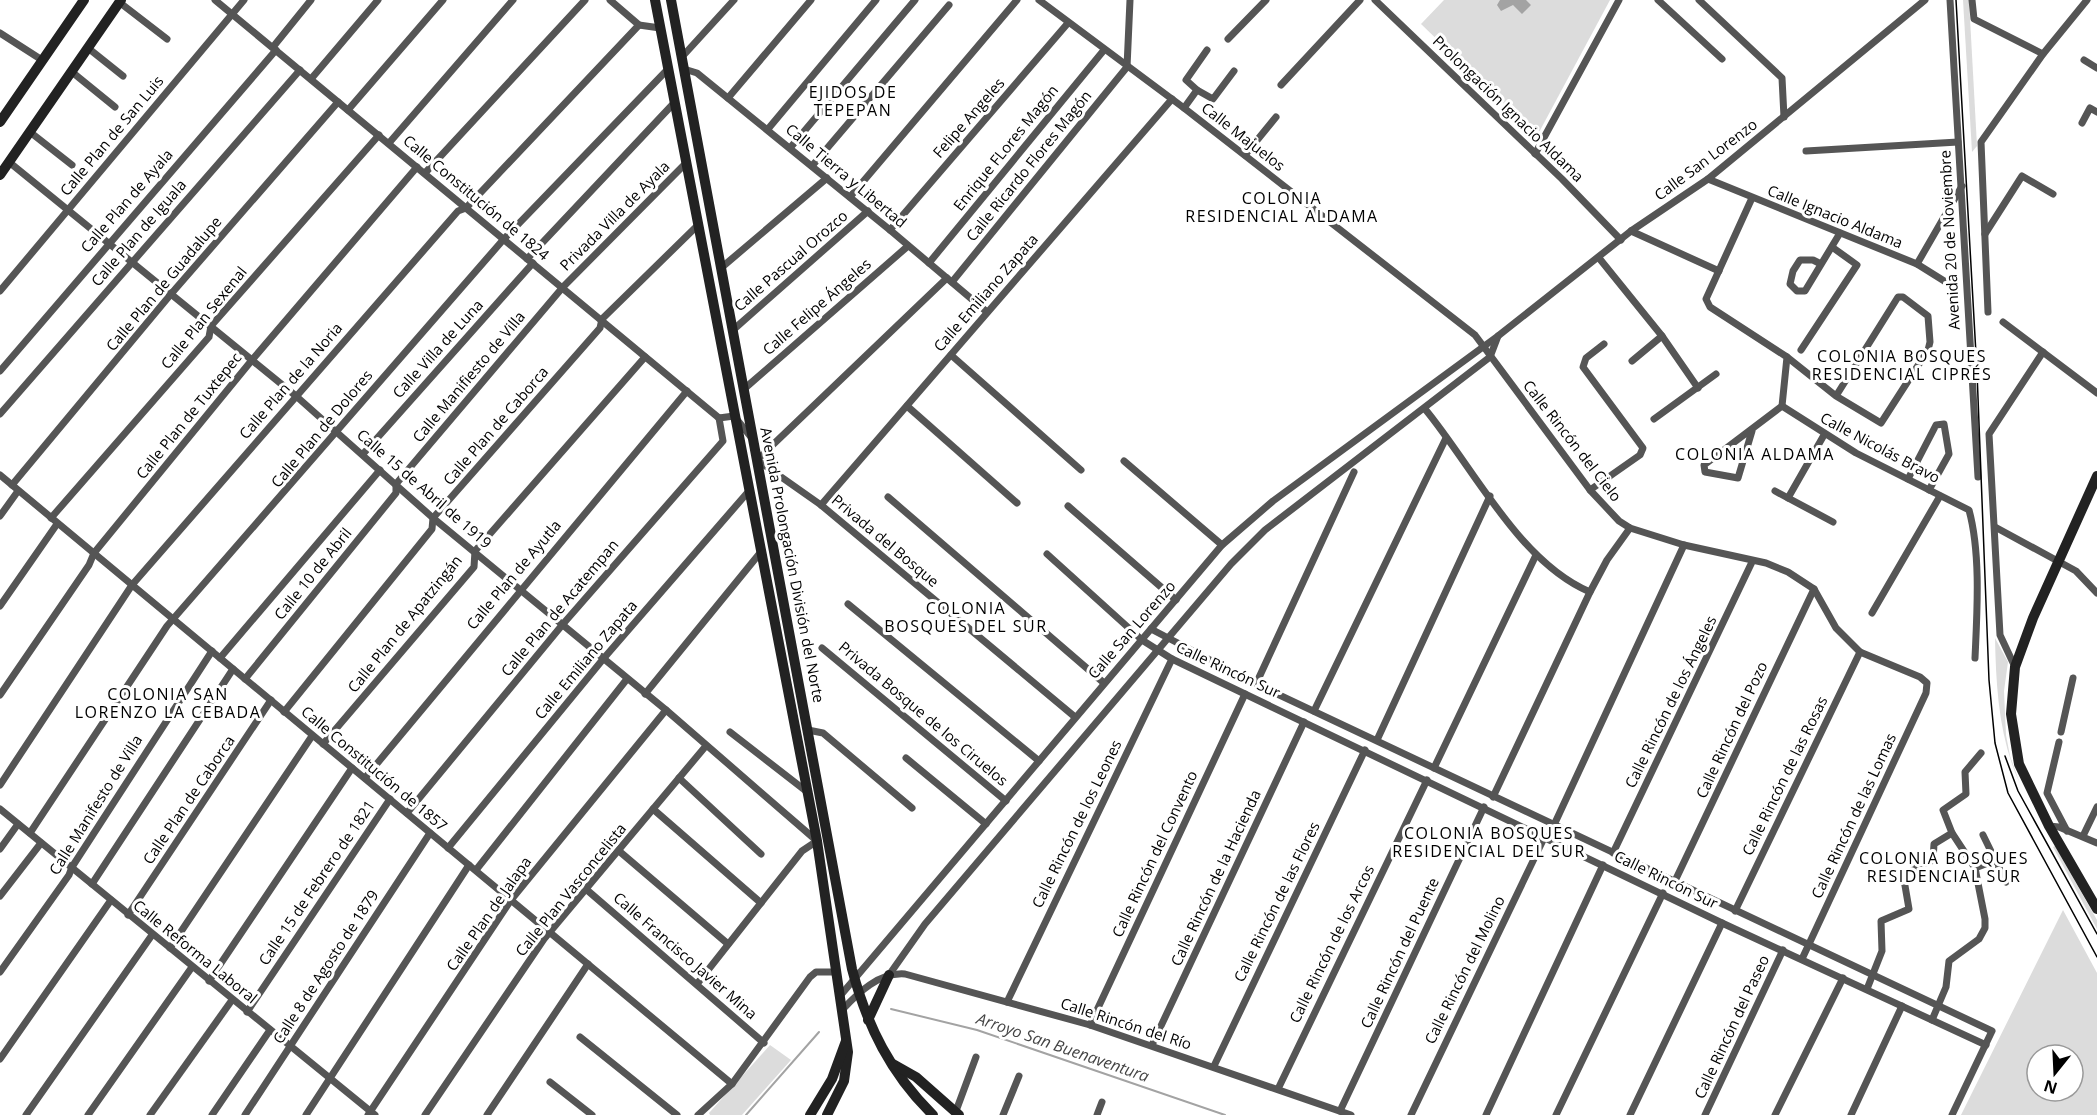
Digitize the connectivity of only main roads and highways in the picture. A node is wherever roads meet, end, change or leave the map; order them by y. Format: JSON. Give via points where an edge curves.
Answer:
{"nodes":[{"id":1,"x":84,"y":0,"type":"edge"},
{"id":2,"x":655,"y":0,"type":"edge"},
{"id":3,"x":671,"y":0,"type":"edge"},
{"id":4,"x":120,"y":1,"type":"edge"},
{"id":5,"x":0,"y":122,"type":"edge"},
{"id":6,"x":0,"y":175,"type":"edge"},
{"id":7,"x":2097,"y":477,"type":"edge"},
{"id":8,"x":2097,"y":909,"type":"edge"},
{"id":9,"x":889,"y":975,"type":"road end"},
{"id":10,"x":868,"y":1020,"type":"junction"},
{"id":11,"x":847,"y":1038,"type":"junction"},
{"id":12,"x":890,"y":1062,"type":"junction"},
{"id":13,"x":958,"y":1113,"type":"edge"},
{"id":14,"x":810,"y":1115,"type":"edge"},
{"id":15,"x":827,"y":1115,"type":"edge"},
{"id":16,"x":933,"y":1115,"type":"edge"}],
"edges":[{"from":1,"to":5,"type":"main road"},
{"from":2,"to":11,"type":"main road","name":"Avenida Prolongación División del Norte","via":[[817,841]]},
{"from":3,"to":10,"type":"main road","name":"Avenida Prolongación División del Norte","via":[[854,977]]},
{"from":4,"to":6,"type":"main road"},
{"from":7,"to":8,"type":"main road","via":[[2015,667],[2010,714],[2019,764]]},
{"from":9,"to":10,"type":"main road"},
{"from":10,"to":12,"type":"main road","name":"Avenida Prolongación División del Norte"},
{"from":11,"to":14,"type":"main road","via":[[832,1079]]},
{"from":11,"to":15,"type":"main road","name":"Avenida Prolongación División del Norte","via":[[847,1069],[840,1093]]},
{"from":12,"to":13,"type":"main road","via":[[916,1077]]},
{"from":12,"to":16,"type":"main road","name":"Avenida Prolongación División del Norte"}]}
